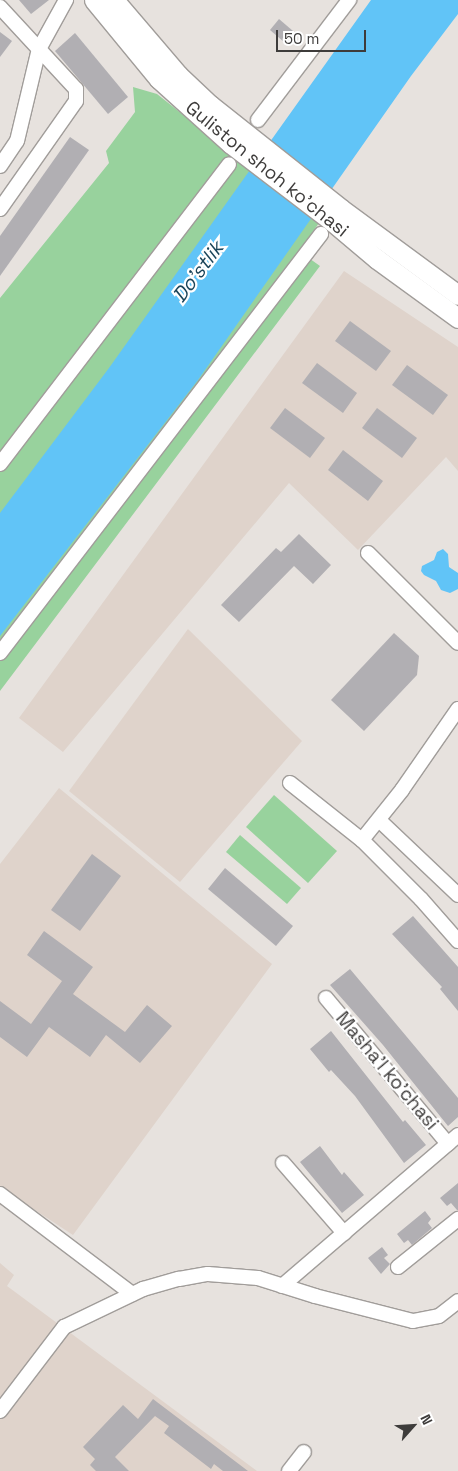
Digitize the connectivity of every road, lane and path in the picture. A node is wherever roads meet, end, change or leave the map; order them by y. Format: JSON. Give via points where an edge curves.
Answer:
{"nodes":[{"id":1,"x":66,"y":0,"type":"edge"},
{"id":2,"x":94,"y":0,"type":"edge"},
{"id":3,"x":114,"y":0,"type":"edge"},
{"id":4,"x":349,"y":0,"type":"edge"},
{"id":5,"x":0,"y":7,"type":"edge"},
{"id":6,"x":39,"y":49,"type":"junction"},
{"id":7,"x":258,"y":120,"type":"dead end"},
{"id":8,"x":237,"y":137,"type":"junction"},
{"id":9,"x":229,"y":164,"type":"dead end"},
{"id":10,"x":0,"y":166,"type":"edge"},
{"id":11,"x":0,"y":209,"type":"edge"},
{"id":12,"x":332,"y":222,"type":"junction"},
{"id":13,"x":458,"y":295,"type":"edge"},
{"id":14,"x":458,"y":318,"type":"edge"},
{"id":15,"x":0,"y":464,"type":"edge"},
{"id":16,"x":368,"y":554,"type":"dead end"},
{"id":17,"x":458,"y":643,"type":"edge"},
{"id":18,"x":0,"y":654,"type":"edge"},
{"id":19,"x":458,"y":709,"type":"edge"},
{"id":20,"x":290,"y":783,"type":"dead end"},
{"id":21,"x":379,"y":820,"type":"junction"},
{"id":22,"x":362,"y":840,"type":"junction"},
{"id":23,"x":458,"y":895,"type":"edge"},
{"id":24,"x":458,"y":941,"type":"edge"},
{"id":25,"x":326,"y":998,"type":"dead end"},
{"id":26,"x":453,"y":1139,"type":"edge"},
{"id":27,"x":283,"y":1163,"type":"dead end"},
{"id":28,"x":0,"y":1194,"type":"edge"},
{"id":29,"x":458,"y":1219,"type":"edge"},
{"id":30,"x":344,"y":1233,"type":"junction"},
{"id":31,"x":398,"y":1267,"type":"dead end"},
{"id":32,"x":282,"y":1286,"type":"junction"},
{"id":33,"x":132,"y":1294,"type":"junction"},
{"id":34,"x":458,"y":1301,"type":"edge"},
{"id":35,"x":0,"y":1411,"type":"edge"},
{"id":36,"x":304,"y":1452,"type":"dead end"},
{"id":37,"x":289,"y":1471,"type":"edge"}],
"edges":[{"from":1,"to":6,"type":"street"},
{"from":2,"to":8,"type":"main road","name":"Guliston shoh ko'chasi","via":[[159,79]]},
{"from":3,"to":8,"type":"main road","name":"Guliston shoh ko'chasi"},
{"from":4,"to":7,"type":"street"},
{"from":5,"to":6,"type":"street"},
{"from":6,"to":10,"type":"street","via":[[17,141]]},
{"from":6,"to":11,"type":"street","via":[[76,89],[76,101]]},
{"from":8,"to":12,"type":"main road","name":"Guliston shoh ko'chasi"},
{"from":9,"to":15,"type":"street"},
{"from":12,"to":13,"type":"main road","name":"Guliston shoh ko'chasi"},
{"from":12,"to":14,"type":"main road","name":"Guliston shoh ko'chasi"},
{"from":12,"to":18,"type":"street"},
{"from":16,"to":17,"type":"street"},
{"from":19,"to":21,"type":"street"},
{"from":20,"to":22,"type":"street"},
{"from":21,"to":22,"type":"street"},
{"from":21,"to":23,"type":"street"},
{"from":22,"to":24,"type":"street"},
{"from":25,"to":26,"type":"street","name":"Masha'l ko'chasi"},
{"from":26,"to":30,"type":"street"},
{"from":27,"to":30,"type":"street"},
{"from":28,"to":33,"type":"street"},
{"from":29,"to":31,"type":"street"},
{"from":30,"to":32,"type":"street"},
{"from":32,"to":33,"type":"street","via":[[258,1278],[208,1274],[179,1279]]},
{"from":32,"to":34,"type":"street","via":[[413,1321],[440,1316]]},
{"from":33,"to":35,"type":"street","via":[[64,1327]]},
{"from":36,"to":37,"type":"street"}]}
